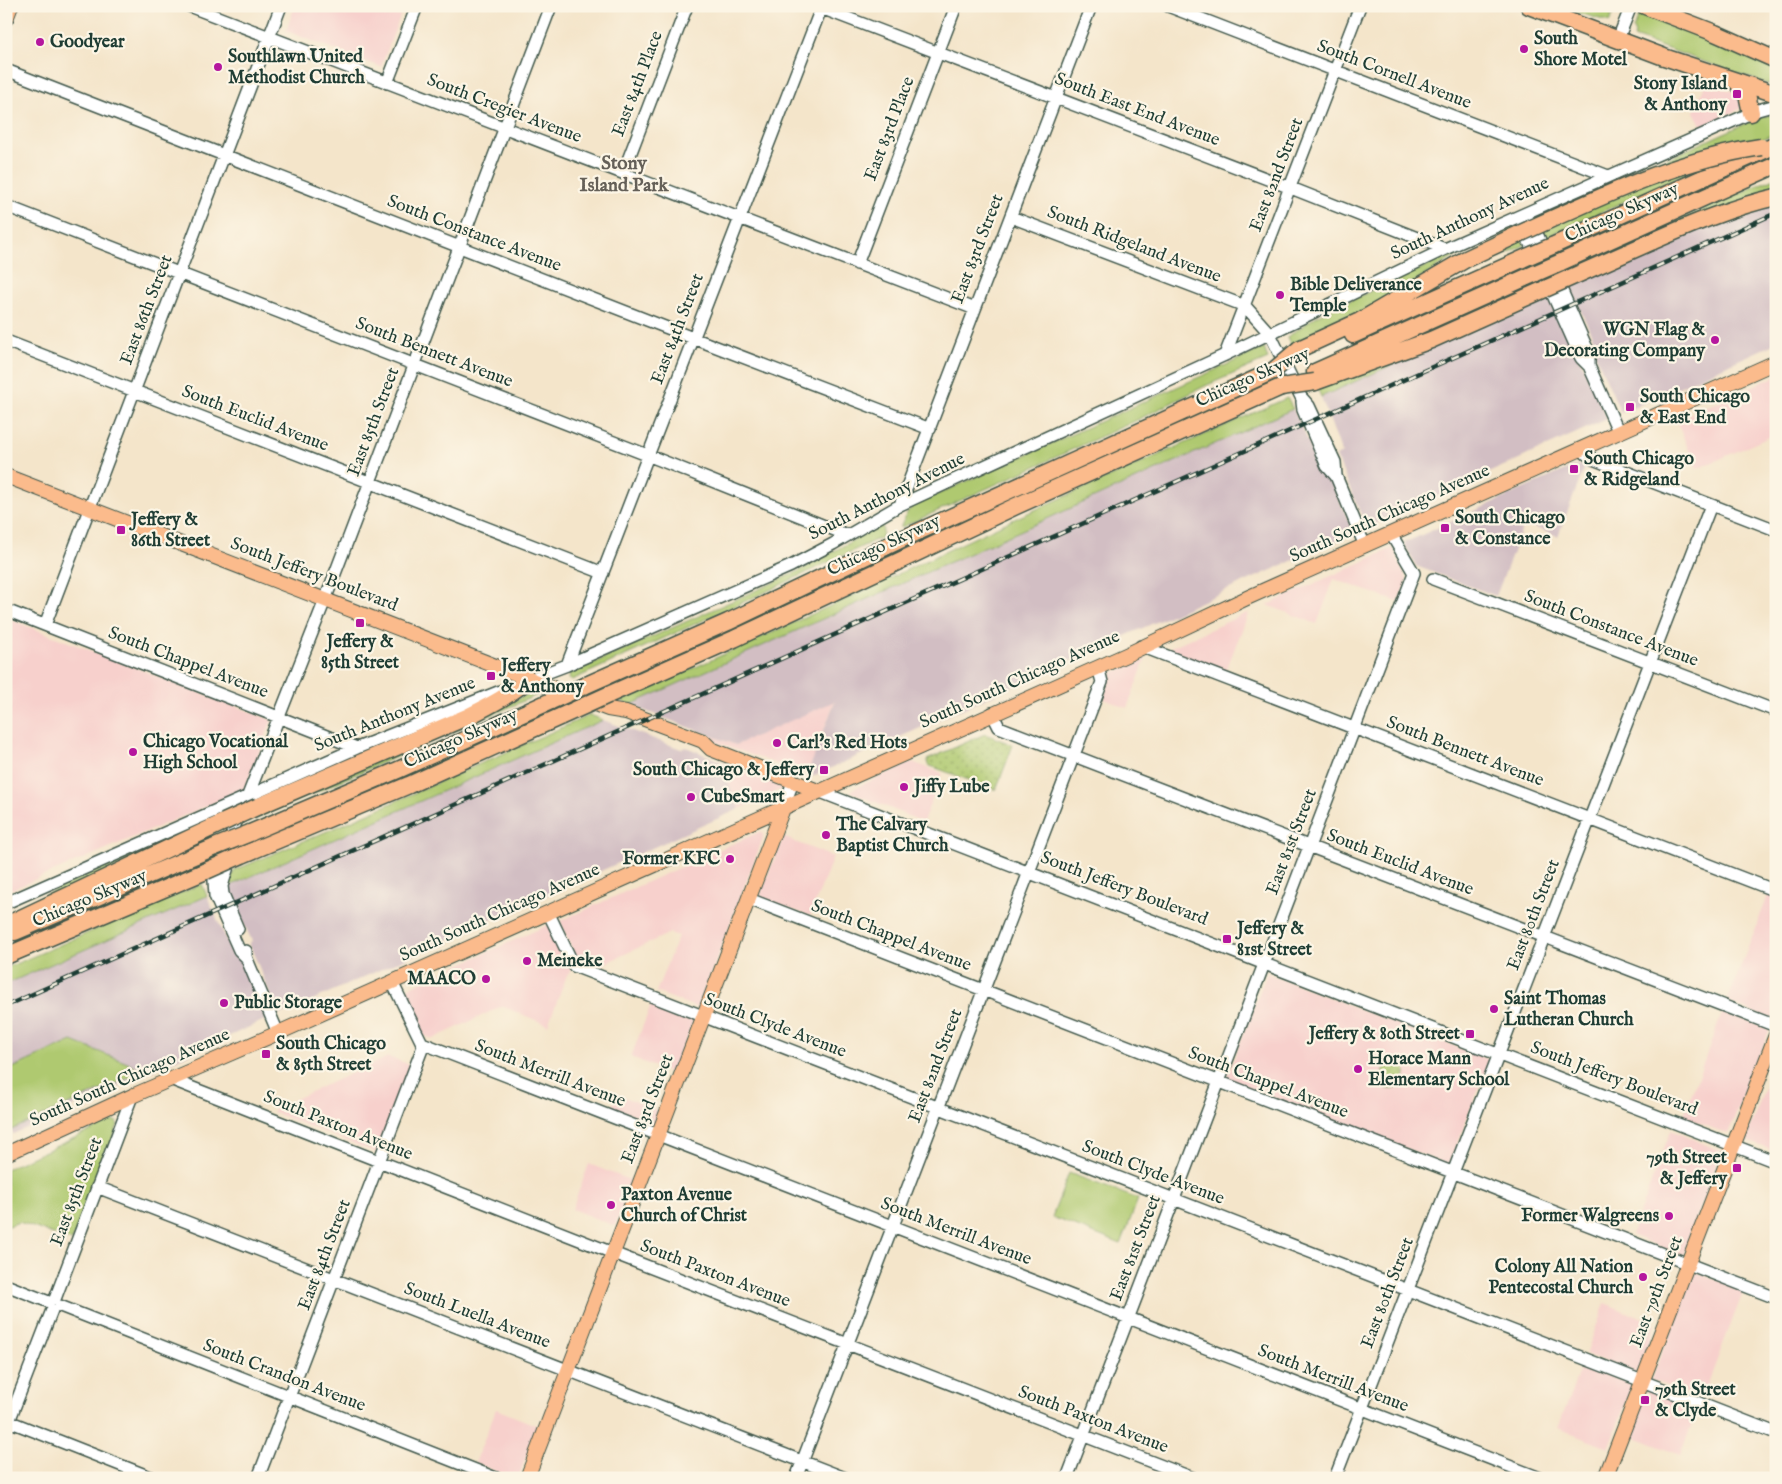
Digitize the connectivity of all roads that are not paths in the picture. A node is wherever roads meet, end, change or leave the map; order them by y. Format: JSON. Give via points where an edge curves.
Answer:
{"nodes":[{"id":1,"x":11,"y":6,"type":"edge"},
{"id":2,"x":189,"y":6,"type":"edge"},
{"id":3,"x":281,"y":6,"type":"edge"},
{"id":4,"x":417,"y":6,"type":"edge"},
{"id":5,"x":551,"y":6,"type":"edge"},
{"id":6,"x":686,"y":6,"type":"edge"},
{"id":7,"x":956,"y":6,"type":"edge"},
{"id":8,"x":1091,"y":6,"type":"edge"},
{"id":9,"x":1168,"y":6,"type":"edge"},
{"id":10,"x":1360,"y":6,"type":"edge"},
{"id":11,"x":1528,"y":6,"type":"edge"},
{"id":12,"x":1631,"y":6,"type":"edge"},
{"id":13,"x":1645,"y":6,"type":"edge"},
{"id":14,"x":820,"y":7,"type":"edge"},
{"id":15,"x":6,"y":19,"type":"edge"},
{"id":16,"x":269,"y":37,"type":"junction"},
{"id":17,"x":1618,"y":39,"type":"junction"},
{"id":18,"x":938,"y":53,"type":"junction"},
{"id":19,"x":1776,"y":60,"type":"edge"},
{"id":20,"x":6,"y":70,"type":"edge"},
{"id":21,"x":1336,"y":70,"type":"junction"},
{"id":22,"x":1737,"y":82,"type":"junction"},
{"id":23,"x":388,"y":83,"type":"junction"},
{"id":24,"x":1776,"y":94,"type":"edge"},
{"id":25,"x":1056,"y":98,"type":"junction"},
{"id":26,"x":1776,"y":105,"type":"edge"},
{"id":27,"x":1751,"y":113,"type":"junction"},
{"id":28,"x":505,"y":128,"type":"junction"},
{"id":29,"x":1776,"y":144,"type":"edge"},
{"id":30,"x":225,"y":156,"type":"junction"},
{"id":31,"x":1776,"y":165,"type":"edge"},
{"id":32,"x":622,"y":173,"type":"junction"},
{"id":33,"x":1608,"y":176,"type":"junction"},
{"id":34,"x":1291,"y":188,"type":"junction"},
{"id":35,"x":1776,"y":197,"type":"edge"},
{"id":36,"x":6,"y":206,"type":"edge"},
{"id":37,"x":1522,"y":214,"type":"junction"},
{"id":38,"x":1011,"y":217,"type":"junction"},
{"id":39,"x":739,"y":218,"type":"junction"},
{"id":40,"x":460,"y":247,"type":"junction"},
{"id":41,"x":1445,"y":248,"type":"junction"},
{"id":42,"x":857,"y":264,"type":"junction"},
{"id":43,"x":179,"y":273,"type":"junction"},
{"id":44,"x":1246,"y":306,"type":"junction"},
{"id":45,"x":975,"y":309,"type":"junction"},
{"id":46,"x":1270,"y":334,"type":"junction"},
{"id":47,"x":693,"y":338,"type":"junction"},
{"id":48,"x":6,"y":341,"type":"edge"},
{"id":49,"x":1301,"y":353,"type":"junction"},
{"id":50,"x":1225,"y":355,"type":"junction"},
{"id":51,"x":1776,"y":362,"type":"edge"},
{"id":52,"x":414,"y":364,"type":"junction"},
{"id":53,"x":1313,"y":378,"type":"junction"},
{"id":54,"x":135,"y":391,"type":"junction"},
{"id":55,"x":930,"y":429,"type":"junction"},
{"id":56,"x":1619,"y":433,"type":"junction"},
{"id":57,"x":1581,"y":450,"type":"junction"},
{"id":58,"x":648,"y":455,"type":"junction"},
{"id":59,"x":6,"y":476,"type":"edge"},
{"id":60,"x":369,"y":483,"type":"junction"},
{"id":61,"x":1711,"y":504,"type":"junction"},
{"id":62,"x":900,"y":505,"type":"junction"},
{"id":63,"x":90,"y":508,"type":"junction"},
{"id":64,"x":1776,"y":530,"type":"edge"},
{"id":65,"x":1391,"y":534,"type":"junction"},
{"id":66,"x":847,"y":536,"type":"junction"},
{"id":67,"x":1365,"y":546,"type":"junction"},
{"id":68,"x":603,"y":573,"type":"junction"},
{"id":69,"x":1433,"y":579,"type":"dead end"},
{"id":70,"x":325,"y":600,"type":"junction"},
{"id":71,"x":6,"y":610,"type":"edge"},
{"id":72,"x":45,"y":625,"type":"junction"},
{"id":73,"x":1141,"y":646,"type":"junction"},
{"id":74,"x":1650,"y":664,"type":"junction"},
{"id":75,"x":567,"y":665,"type":"junction"},
{"id":76,"x":1098,"y":667,"type":"junction"},
{"id":77,"x":529,"y":679,"type":"junction"},
{"id":78,"x":608,"y":702,"type":"junction"},
{"id":79,"x":1776,"y":712,"type":"edge"},
{"id":80,"x":992,"y":713,"type":"junction"},
{"id":81,"x":279,"y":717,"type":"junction"},
{"id":82,"x":1354,"y":728,"type":"junction"},
{"id":83,"x":357,"y":748,"type":"junction"},
{"id":84,"x":1074,"y":756,"type":"junction"},
{"id":85,"x":794,"y":782,"type":"junction"},
{"id":86,"x":818,"y":791,"type":"junction"},
{"id":87,"x":254,"y":800,"type":"junction"},
{"id":88,"x":784,"y":806,"type":"junction"},
{"id":89,"x":1590,"y":819,"type":"junction"},
{"id":90,"x":1309,"y":846,"type":"junction"},
{"id":91,"x":1029,"y":873,"type":"junction"},
{"id":92,"x":1776,"y":891,"type":"edge"},
{"id":93,"x":749,"y":899,"type":"junction"},
{"id":94,"x":6,"y":903,"type":"edge"},
{"id":95,"x":548,"y":912,"type":"junction"},
{"id":96,"x":6,"y":925,"type":"edge"},
{"id":97,"x":6,"y":936,"type":"edge"},
{"id":98,"x":1544,"y":937,"type":"junction"},
{"id":99,"x":6,"y":956,"type":"edge"},
{"id":100,"x":1264,"y":964,"type":"junction"},
{"id":101,"x":392,"y":982,"type":"junction"},
{"id":102,"x":984,"y":990,"type":"junction"},
{"id":103,"x":704,"y":1017,"type":"junction"},
{"id":104,"x":1776,"y":1026,"type":"edge"},
{"id":105,"x":278,"y":1033,"type":"junction"},
{"id":106,"x":1776,"y":1035,"type":"edge"},
{"id":107,"x":424,"y":1044,"type":"junction"},
{"id":108,"x":1499,"y":1054,"type":"junction"},
{"id":109,"x":170,"y":1079,"type":"junction"},
{"id":110,"x":1219,"y":1082,"type":"junction"},
{"id":111,"x":132,"y":1096,"type":"junction"},
{"id":112,"x":938,"y":1108,"type":"junction"},
{"id":113,"x":658,"y":1135,"type":"junction"},
{"id":114,"x":1733,"y":1145,"type":"junction"},
{"id":115,"x":6,"y":1154,"type":"edge"},
{"id":116,"x":379,"y":1161,"type":"junction"},
{"id":117,"x":1776,"y":1162,"type":"edge"},
{"id":118,"x":1453,"y":1173,"type":"junction"},
{"id":119,"x":97,"y":1187,"type":"junction"},
{"id":120,"x":1174,"y":1199,"type":"junction"},
{"id":121,"x":893,"y":1226,"type":"junction"},
{"id":122,"x":613,"y":1253,"type":"junction"},
{"id":123,"x":1688,"y":1264,"type":"junction"},
{"id":124,"x":334,"y":1279,"type":"junction"},
{"id":125,"x":6,"y":1285,"type":"edge"},
{"id":126,"x":1408,"y":1290,"type":"junction"},
{"id":127,"x":1776,"y":1298,"type":"edge"},
{"id":128,"x":54,"y":1304,"type":"junction"},
{"id":129,"x":1128,"y":1318,"type":"junction"},
{"id":130,"x":848,"y":1344,"type":"junction"},
{"id":131,"x":568,"y":1370,"type":"junction"},
{"id":132,"x":1642,"y":1382,"type":"junction"},
{"id":133,"x":289,"y":1396,"type":"junction"},
{"id":134,"x":1362,"y":1409,"type":"junction"},
{"id":135,"x":7,"y":1424,"type":"edge"},
{"id":136,"x":1776,"y":1433,"type":"edge"},
{"id":137,"x":1083,"y":1435,"type":"junction"},
{"id":138,"x":802,"y":1461,"type":"junction"},
{"id":139,"x":153,"y":1478,"type":"edge"},
{"id":140,"x":258,"y":1478,"type":"edge"},
{"id":141,"x":496,"y":1478,"type":"edge"},
{"id":142,"x":527,"y":1478,"type":"edge"},
{"id":143,"x":796,"y":1478,"type":"edge"},
{"id":144,"x":844,"y":1478,"type":"edge"},
{"id":145,"x":1067,"y":1478,"type":"edge"},
{"id":146,"x":1193,"y":1478,"type":"edge"},
{"id":147,"x":1335,"y":1478,"type":"edge"},
{"id":148,"x":1540,"y":1478,"type":"edge"},
{"id":149,"x":1605,"y":1478,"type":"edge"}],
"edges":[{"from":1,"to":15,"type":"main road"},
{"from":2,"to":16,"type":"street","name":"South Cregier Avenue"},
{"from":3,"to":16,"type":"street","name":"East 86th Street"},
{"from":4,"to":23,"type":"street"},
{"from":5,"to":28,"type":"street","name":"East 85th Street"},
{"from":6,"to":32,"type":"street","name":"East 84th Place"},
{"from":7,"to":18,"type":"street","name":"East 83rd Place"},
{"from":8,"to":25,"type":"street","name":"East 83rd Street"},
{"from":9,"to":21,"type":"street","name":"South Cornell Avenue"},
{"from":10,"to":21,"type":"street","name":"East 82nd Street"},
{"from":11,"to":17,"type":"highway"},
{"from":12,"to":17,"type":"street"},
{"from":13,"to":19,"type":"highway"},
{"from":14,"to":18,"type":"street","name":"South East End Avenue"},
{"from":14,"to":39,"type":"street","name":"East 84th Street"},
{"from":16,"to":23,"type":"street","name":"South Cregier Avenue"},
{"from":16,"to":30,"type":"street","name":"East 86th Street"},
{"from":17,"to":22,"type":"highway"},
{"from":18,"to":25,"type":"street","name":"South East End Avenue"},
{"from":18,"to":42,"type":"street","name":"East 83rd Place"},
{"from":20,"to":30,"type":"street","name":"South Constance Avenue"},
{"from":21,"to":33,"type":"street","name":"South Cornell Avenue"},
{"from":21,"to":34,"type":"street","name":"East 82nd Street"},
{"from":22,"to":24,"type":"highway"},
{"from":22,"to":27,"type":"highway","via":[[1747,94]]},
{"from":23,"to":28,"type":"street","name":"South Cregier Avenue"},
{"from":25,"to":34,"type":"street","name":"South East End Avenue"},
{"from":25,"to":38,"type":"street","name":"East 83rd Street"},
{"from":26,"to":27,"type":"street","name":"South Anthony Avenue"},
{"from":27,"to":33,"type":"street","name":"South Anthony Avenue"},
{"from":28,"to":32,"type":"street","name":"South Cregier Avenue"},
{"from":28,"to":40,"type":"street","name":"East 85th Street"},
{"from":29,"to":49,"type":"highway","name":"Chicago Skyway","bridge":true,"via":[[1552,246]]},
{"from":29,"to":49,"type":"highway","bridge":true,"via":[[1721,154],[1626,186],[1466,259]]},
{"from":30,"to":40,"type":"street","name":"South Constance Avenue"},
{"from":30,"to":43,"type":"street","name":"East 86th Street"},
{"from":31,"to":53,"type":"highway","name":"Chicago Skyway","bridge":true},
{"from":32,"to":39,"type":"street","name":"South Cregier Avenue"},
{"from":33,"to":37,"type":"street","name":"South Anthony Avenue"},
{"from":34,"to":41,"type":"street","name":"South East End Avenue"},
{"from":34,"to":44,"type":"street","name":"East 82nd Street"},
{"from":35,"to":53,"type":"highway","bridge":true,"via":[[1692,224],[1431,340]]},
{"from":36,"to":43,"type":"street","name":"South Bennett Avenue"},
{"from":37,"to":41,"type":"street","name":"South Anthony Avenue"},
{"from":37,"to":56,"type":"street","via":[[1531,220],[1589,353],[1589,366]]},
{"from":38,"to":44,"type":"street","name":"South Ridgeland Avenue"},
{"from":38,"to":45,"type":"street","name":"East 83rd Street"},
{"from":39,"to":42,"type":"street","name":"South Cregier Avenue"},
{"from":39,"to":47,"type":"street","name":"East 84th Street"},
{"from":40,"to":47,"type":"street","name":"South Constance Avenue"},
{"from":40,"to":52,"type":"street","name":"East 85th Street"},
{"from":41,"to":46,"type":"street","name":"South Anthony Avenue"},
{"from":42,"to":45,"type":"street","name":"South Cregier Avenue"},
{"from":43,"to":52,"type":"street","name":"South Bennett Avenue"},
{"from":43,"to":54,"type":"street","name":"East 86th Street"},
{"from":44,"to":46,"type":"street"},
{"from":44,"to":50,"type":"street","name":"East 82nd Street"},
{"from":45,"to":55,"type":"street","name":"East 83rd Street"},
{"from":46,"to":50,"type":"street","name":"South Anthony Avenue"},
{"from":46,"to":67,"type":"street","via":[[1301,397],[1302,410],[1327,466],[1336,476]]},
{"from":47,"to":55,"type":"street","name":"South Constance Avenue"},
{"from":47,"to":58,"type":"street","name":"East 84th Street"},
{"from":48,"to":54,"type":"street","name":"South Euclid Avenue"},
{"from":49,"to":97,"type":"highway","name":"Chicago Skyway","bridge":true,"via":[[1273,370],[728,622],[398,770]]},
{"from":50,"to":62,"type":"street","name":"South Anthony Avenue"},
{"from":51,"to":56,"type":"main road","name":"South South Chicago Avenue"},
{"from":52,"to":58,"type":"street","name":"South Bennett Avenue"},
{"from":52,"to":60,"type":"street","name":"East 85th Street"},
{"from":53,"to":78,"type":"highway","name":"Chicago Skyway","bridge":true,"via":[[1281,387],[1016,506]]},
{"from":54,"to":60,"type":"street","name":"South Euclid Avenue"},
{"from":54,"to":63,"type":"street","name":"East 86th Street"},
{"from":55,"to":62,"type":"street","name":"East 83rd Street"},
{"from":56,"to":57,"type":"main road","name":"South South Chicago Avenue"},
{"from":57,"to":61,"type":"street","via":[[1593,459]]},
{"from":57,"to":65,"type":"main road","name":"South South Chicago Avenue"},
{"from":58,"to":66,"type":"street","name":"South Bennett Avenue"},
{"from":58,"to":68,"type":"street","name":"East 84th Street"},
{"from":59,"to":63,"type":"main road","name":"South Jeffery Boulevard"},
{"from":60,"to":68,"type":"street","name":"South Euclid Avenue"},
{"from":60,"to":70,"type":"street","name":"East 85th Street"},
{"from":61,"to":64,"type":"street"},
{"from":61,"to":74,"type":"street","name":"East 80th Street"},
{"from":62,"to":66,"type":"street","name":"South Anthony Avenue"},
{"from":63,"to":70,"type":"main road","name":"South Jeffery Boulevard"},
{"from":63,"to":72,"type":"street","name":"East 86th Street"},
{"from":65,"to":67,"type":"main road","name":"South South Chicago Avenue"},
{"from":65,"to":82,"type":"street","name":"East 81st Street","via":[[1414,573]]},
{"from":66,"to":75,"type":"street","name":"South Anthony Avenue","via":[[791,566]]},
{"from":67,"to":73,"type":"main road","name":"South South Chicago Avenue"},
{"from":68,"to":75,"type":"street","name":"East 84th Street"},
{"from":69,"to":74,"type":"street","name":"South Constance Avenue"},
{"from":70,"to":77,"type":"main road","name":"South Jeffery Boulevard"},
{"from":70,"to":81,"type":"street","name":"East 85th Street"},
{"from":71,"to":72,"type":"street","name":"South Chappel Avenue"},
{"from":72,"to":81,"type":"street","name":"South Chappel Avenue"},
{"from":73,"to":76,"type":"main road","name":"South South Chicago Avenue"},
{"from":73,"to":82,"type":"street","name":"South Bennett Avenue"},
{"from":74,"to":79,"type":"street","name":"South Constance Avenue"},
{"from":74,"to":89,"type":"street","name":"East 80th Street"},
{"from":75,"to":77,"type":"street","name":"South Anthony Avenue"},
{"from":76,"to":80,"type":"main road","name":"South South Chicago Avenue"},
{"from":76,"to":84,"type":"street","name":"East 82nd Street","via":[[1102,682]]},
{"from":77,"to":78,"type":"main road","name":"South Jeffery Boulevard"},
{"from":77,"to":83,"type":"street","name":"South Anthony Avenue"},
{"from":77,"to":87,"type":"highway","via":[[513,693],[475,713]]},
{"from":78,"to":85,"type":"main road","name":"South Jeffery Boulevard","via":[[622,720],[699,749],[711,749]]},
{"from":78,"to":99,"type":"highway","name":"Chicago Skyway","bridge":true,"via":[[575,710],[408,785]]},
{"from":80,"to":84,"type":"street","name":"South Euclid Avenue","via":[[999,727]]},
{"from":80,"to":86,"type":"main road","name":"South South Chicago Avenue"},
{"from":81,"to":83,"type":"street","name":"South Chappel Avenue"},
{"from":81,"to":87,"type":"street","name":"East 85th Street"},
{"from":82,"to":89,"type":"street","name":"South Bennett Avenue"},
{"from":82,"to":90,"type":"street","name":"East 81st Street"},
{"from":83,"to":87,"type":"street","name":"South Anthony Avenue"},
{"from":84,"to":90,"type":"street","name":"South Euclid Avenue"},
{"from":84,"to":91,"type":"street","name":"East 82nd Street"},
{"from":85,"to":86,"type":"main road","name":"South Jeffery Boulevard"},
{"from":85,"to":88,"type":"street","name":"East 83rd Street"},
{"from":86,"to":88,"type":"main road","name":"South South Chicago Avenue"},
{"from":86,"to":91,"type":"street","name":"South Jeffery Boulevard"},
{"from":87,"to":94,"type":"street","name":"South Anthony Avenue"},
{"from":87,"to":96,"type":"highway","bridge":true,"via":[[224,822]]},
{"from":87,"to":105,"type":"street","name":"East 85th Street","via":[[222,886],[246,947],[246,957]]},
{"from":88,"to":93,"type":"main road","name":"East 83rd Street"},
{"from":88,"to":95,"type":"main road","name":"South South Chicago Avenue"},
{"from":89,"to":92,"type":"street","name":"South Bennett Avenue"},
{"from":89,"to":98,"type":"street","name":"East 80th Street"},
{"from":90,"to":98,"type":"street","name":"South Euclid Avenue"},
{"from":90,"to":100,"type":"street","name":"East 81st Street"},
{"from":91,"to":100,"type":"street","name":"South Jeffery Boulevard"},
{"from":91,"to":102,"type":"street","name":"East 82nd Street"},
{"from":93,"to":102,"type":"street","name":"South Chappel Avenue"},
{"from":93,"to":103,"type":"main road","name":"East 83rd Street"},
{"from":95,"to":101,"type":"main road","name":"South South Chicago Avenue"},
{"from":95,"to":103,"type":"street","name":"South Clyde Avenue","via":[[574,966]]},
{"from":98,"to":104,"type":"street","name":"South Euclid Avenue"},
{"from":98,"to":108,"type":"street","name":"East 80th Street"},
{"from":100,"to":108,"type":"street","name":"South Jeffery Boulevard"},
{"from":100,"to":110,"type":"street","name":"East 81st Street"},
{"from":101,"to":105,"type":"main road","name":"South South Chicago Avenue"},
{"from":101,"to":107,"type":"street"},
{"from":102,"to":110,"type":"street","name":"South Chappel Avenue"},
{"from":102,"to":112,"type":"street","name":"East 82nd Street"},
{"from":103,"to":112,"type":"street","name":"South Clyde Avenue"},
{"from":103,"to":113,"type":"main road","name":"East 83rd Street"},
{"from":105,"to":109,"type":"main road","name":"South South Chicago Avenue"},
{"from":106,"to":114,"type":"main road","name":"East 79th Street"},
{"from":107,"to":113,"type":"street","name":"South Merrill Avenue"},
{"from":107,"to":116,"type":"street","name":"East 84th Street"},
{"from":108,"to":114,"type":"street","name":"South Jeffery Boulevard"},
{"from":108,"to":118,"type":"street","name":"East 80th Street"},
{"from":109,"to":111,"type":"main road","name":"South South Chicago Avenue"},
{"from":109,"to":116,"type":"street","name":"South Paxton Avenue"},
{"from":110,"to":118,"type":"street","name":"South Chappel Avenue"},
{"from":110,"to":120,"type":"street","name":"East 81st Street"},
{"from":111,"to":115,"type":"main road","name":"South South Chicago Avenue"},
{"from":111,"to":119,"type":"street","name":"East 85th Street"},
{"from":112,"to":120,"type":"street","name":"South Clyde Avenue"},
{"from":112,"to":121,"type":"street","name":"East 82nd Street"},
{"from":113,"to":121,"type":"street","name":"South Merrill Avenue"},
{"from":113,"to":122,"type":"main road","name":"East 83rd Street"},
{"from":114,"to":117,"type":"street","name":"South Jeffery Boulevard"},
{"from":114,"to":123,"type":"main road","name":"East 79th Street"},
{"from":116,"to":122,"type":"street","name":"South Paxton Avenue"},
{"from":116,"to":124,"type":"street","name":"East 84th Street"},
{"from":118,"to":123,"type":"street","name":"South Chappel Avenue"},
{"from":118,"to":126,"type":"street","name":"East 80th Street"},
{"from":119,"to":124,"type":"street","name":"South Luella Avenue"},
{"from":119,"to":128,"type":"street","name":"East 85th Street"},
{"from":120,"to":126,"type":"street","name":"South Clyde Avenue"},
{"from":120,"to":129,"type":"street","name":"East 81st Street"},
{"from":121,"to":129,"type":"street","name":"South Merrill Avenue"},
{"from":121,"to":130,"type":"street","name":"East 82nd Street"},
{"from":122,"to":130,"type":"street","name":"South Paxton Avenue"},
{"from":122,"to":131,"type":"main road","name":"East 83rd Street"},
{"from":123,"to":127,"type":"street","name":"South Chappel Avenue"},
{"from":123,"to":132,"type":"main road","name":"East 79th Street"},
{"from":124,"to":131,"type":"street","name":"South Luella Avenue"},
{"from":124,"to":133,"type":"street","name":"East 84th Street"},
{"from":125,"to":128,"type":"street","name":"South Crandon Avenue"},
{"from":126,"to":132,"type":"street","name":"South Clyde Avenue"},
{"from":126,"to":134,"type":"street","name":"East 80th Street"},
{"from":128,"to":133,"type":"street","name":"South Crandon Avenue"},
{"from":128,"to":135,"type":"street","name":"East 85th Street"},
{"from":129,"to":134,"type":"street","name":"South Merrill Avenue"},
{"from":129,"to":137,"type":"street","name":"East 81st Street"},
{"from":130,"to":137,"type":"street","name":"South Paxton Avenue"},
{"from":130,"to":138,"type":"street","name":"East 82nd Street"},
{"from":131,"to":138,"type":"street","name":"South Luella Avenue"},
{"from":131,"to":142,"type":"main road","name":"East 83rd Street"},
{"from":132,"to":136,"type":"street","name":"South Clyde Avenue"},
{"from":132,"to":149,"type":"main road","name":"East 79th Street"},
{"from":133,"to":140,"type":"street","name":"East 84th Street"},
{"from":133,"to":141,"type":"street","name":"South Crandon Avenue"},
{"from":134,"to":147,"type":"street","name":"East 80th Street"},
{"from":134,"to":148,"type":"street","name":"South Merrill Avenue"},
{"from":135,"to":139,"type":"street"},
{"from":137,"to":145,"type":"street","name":"East 81st Street"},
{"from":137,"to":146,"type":"street","name":"South Paxton Avenue"},
{"from":138,"to":143,"type":"street","name":"East 82nd Street"},
{"from":138,"to":144,"type":"street","name":"South Luella Avenue"}]}
